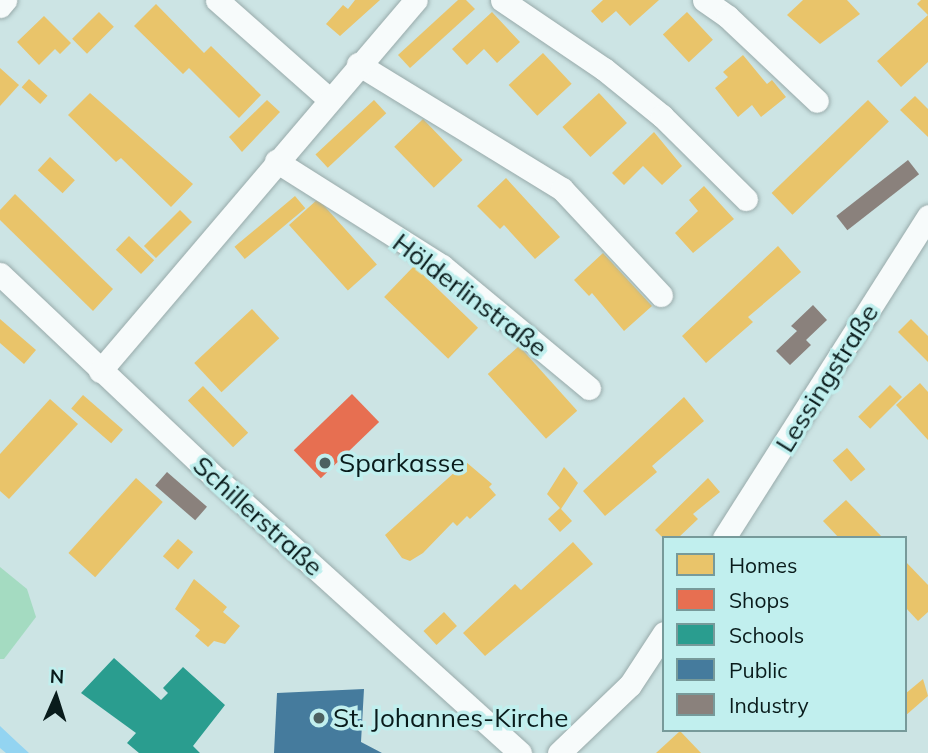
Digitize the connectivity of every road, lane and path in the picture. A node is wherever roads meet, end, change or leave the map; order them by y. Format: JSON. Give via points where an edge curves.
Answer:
{"nodes":[{"id":1,"x":5,"y":0,"type":"edge"},
{"id":2,"x":217,"y":0,"type":"edge"},
{"id":3,"x":416,"y":0,"type":"edge"},
{"id":4,"x":502,"y":0,"type":"edge"},
{"id":5,"x":704,"y":0,"type":"edge"},
{"id":6,"x":0,"y":6,"type":"edge"},
{"id":7,"x":358,"y":64,"type":"junction"},
{"id":8,"x":330,"y":100,"type":"junction"},
{"id":9,"x":817,"y":101,"type":"dead end"},
{"id":10,"x":276,"y":161,"type":"junction"},
{"id":11,"x":746,"y":199,"type":"dead end"},
{"id":12,"x":928,"y":216,"type":"edge"},
{"id":13,"x":0,"y":274,"type":"edge"},
{"id":14,"x":661,"y":295,"type":"dead end"},
{"id":15,"x":100,"y":371,"type":"junction"},
{"id":16,"x":589,"y":388,"type":"dead end"},
{"id":17,"x":725,"y":536,"type":"edge"},
{"id":18,"x":662,"y":636,"type":"edge"},
{"id":19,"x":520,"y":753,"type":"edge"},
{"id":20,"x":559,"y":753,"type":"edge"}],
"edges":[{"from":1,"to":6,"type":"street"},
{"from":2,"to":8,"type":"street"},
{"from":3,"to":7,"type":"street"},
{"from":4,"to":11,"type":"street","via":[[652,108]]},
{"from":5,"to":9,"type":"street"},
{"from":7,"to":8,"type":"street"},
{"from":7,"to":14,"type":"street","via":[[562,189]]},
{"from":8,"to":10,"type":"street"},
{"from":10,"to":15,"type":"street"},
{"from":10,"to":16,"type":"street","name":"Hölderlinstraße","via":[[442,266]]},
{"from":12,"to":17,"type":"street","name":"Lessingstraße"},
{"from":13,"to":15,"type":"street","name":"Schillerstraße"},
{"from":15,"to":19,"type":"street","name":"Schillerstraße"},
{"from":18,"to":20,"type":"street","via":[[631,685]]}]}
